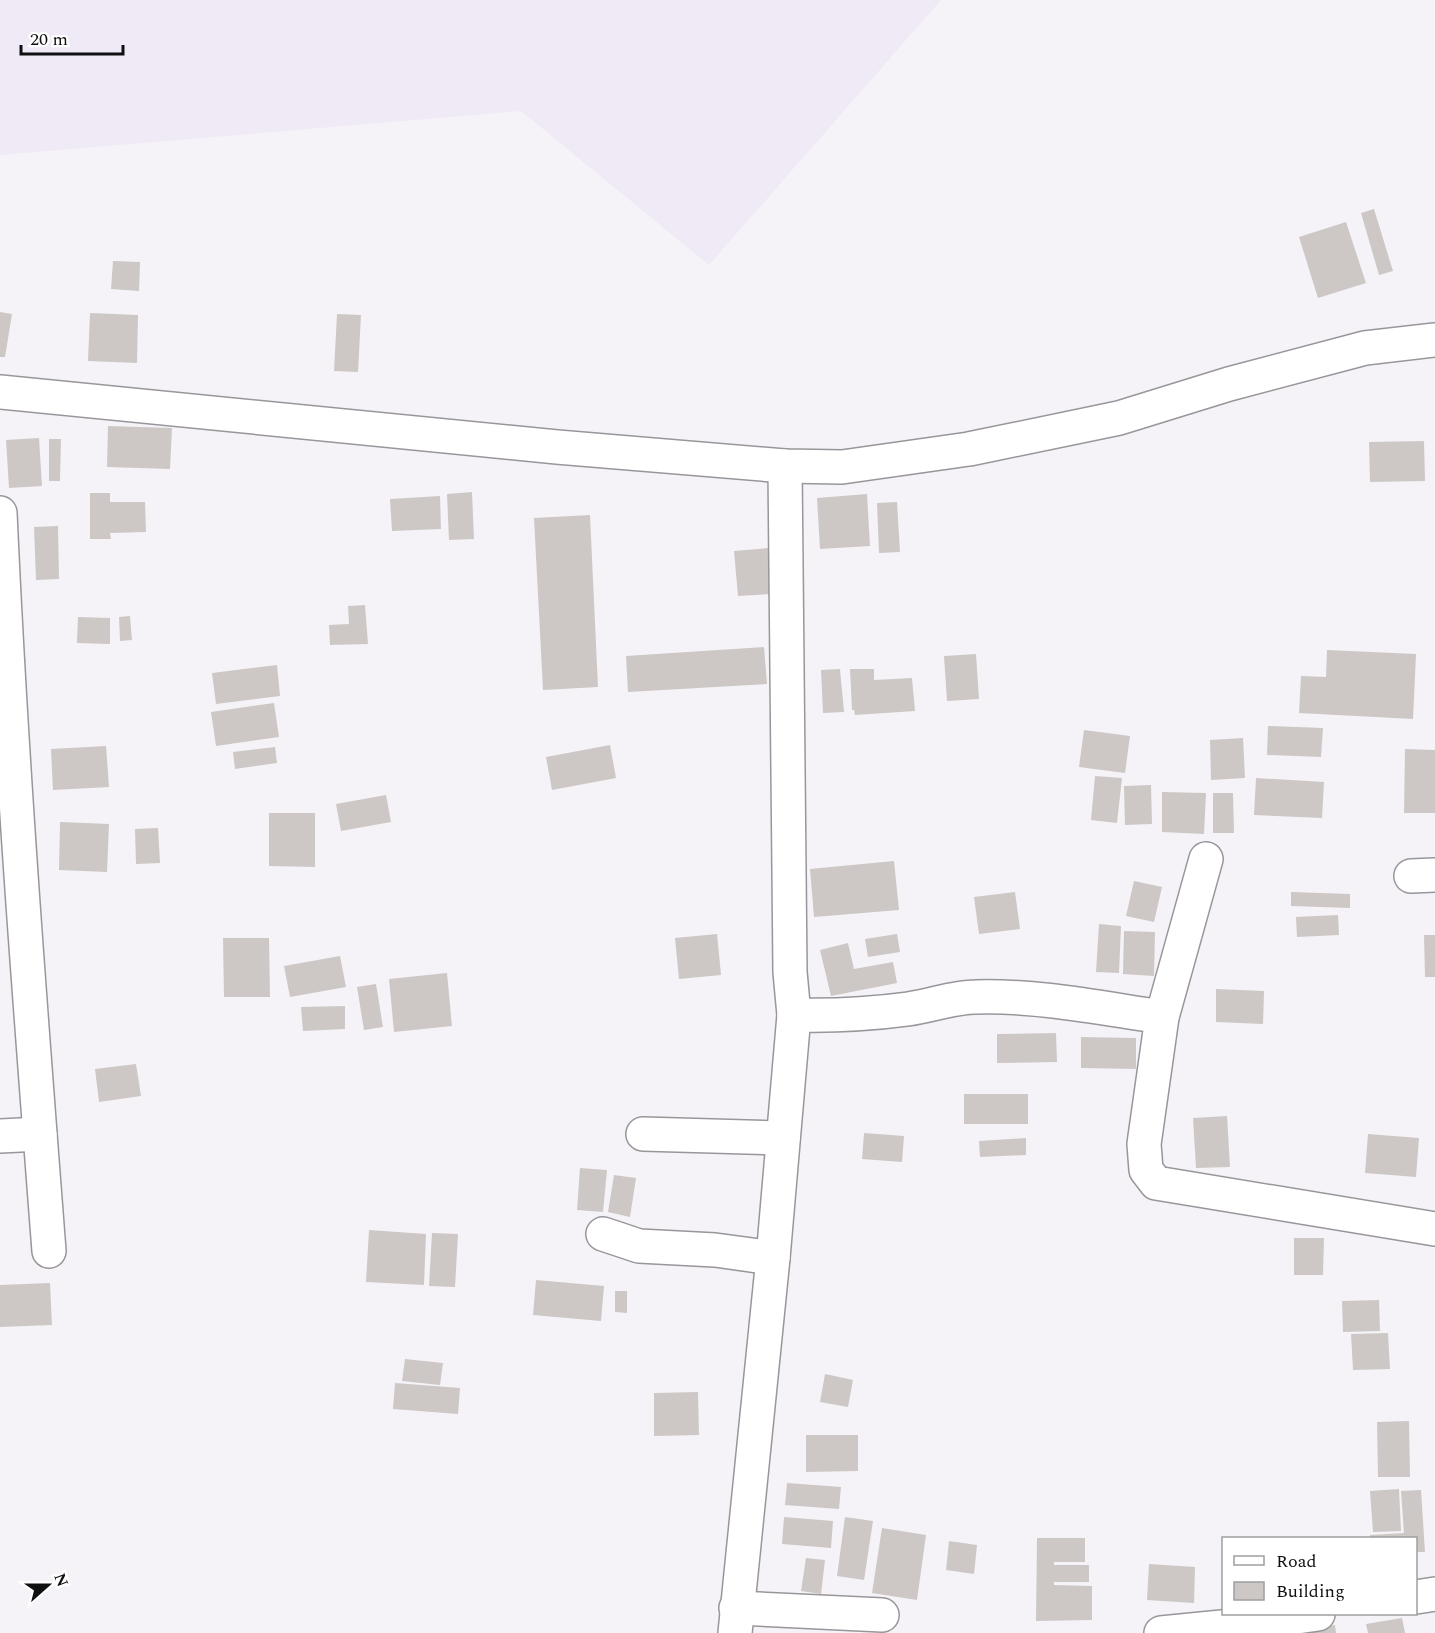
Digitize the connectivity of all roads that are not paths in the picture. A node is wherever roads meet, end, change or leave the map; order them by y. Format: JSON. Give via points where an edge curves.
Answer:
{"nodes":[{"id":1,"x":1435,"y":340,"type":"edge"},
{"id":2,"x":0,"y":392,"type":"edge"},
{"id":3,"x":785,"y":466,"type":"junction"},
{"id":4,"x":0,"y":513,"type":"edge"},
{"id":5,"x":1206,"y":859,"type":"dead end"},
{"id":6,"x":794,"y":1015,"type":"junction"},
{"id":7,"x":1162,"y":1017,"type":"junction"},
{"id":8,"x":40,"y":1134,"type":"junction"},
{"id":9,"x":643,"y":1134,"type":"dead end"},
{"id":10,"x":0,"y":1136,"type":"edge"},
{"id":11,"x":783,"y":1138,"type":"junction"},
{"id":12,"x":1435,"y":1229,"type":"edge"},
{"id":13,"x":603,"y":1234,"type":"dead end"},
{"id":14,"x":49,"y":1251,"type":"dead end"},
{"id":15,"x":773,"y":1258,"type":"junction"},
{"id":16,"x":1435,"y":1594,"type":"edge"},
{"id":17,"x":1417,"y":1597,"type":"edge"},
{"id":18,"x":882,"y":1615,"type":"dead end"},
{"id":19,"x":1311,"y":1615,"type":"edge"},
{"id":20,"x":736,"y":1621,"type":"edge"},
{"id":21,"x":1161,"y":1633,"type":"edge"}],
"edges":[{"from":1,"to":3,"type":"street","via":[[1365,348],[1119,418],[969,449],[842,467]]},
{"from":2,"to":3,"type":"street"},
{"from":3,"to":6,"type":"street","via":[[790,972]]},
{"from":4,"to":8,"type":"street"},
{"from":5,"to":7,"type":"street"},
{"from":6,"to":7,"type":"street","via":[[837,1016],[909,1009],[961,998],[1025,997]]},
{"from":6,"to":11,"type":"street"},
{"from":7,"to":12,"type":"street","via":[[1144,1144],[1146,1170],[1156,1183]]},
{"from":8,"to":10,"type":"street"},
{"from":8,"to":14,"type":"street"},
{"from":9,"to":11,"type":"street"},
{"from":11,"to":15,"type":"street"},
{"from":13,"to":15,"type":"street","via":[[639,1246]]},
{"from":15,"to":20,"type":"street"},
{"from":16,"to":17,"type":"street"},
{"from":18,"to":20,"type":"street"},
{"from":19,"to":21,"type":"street"}]}
